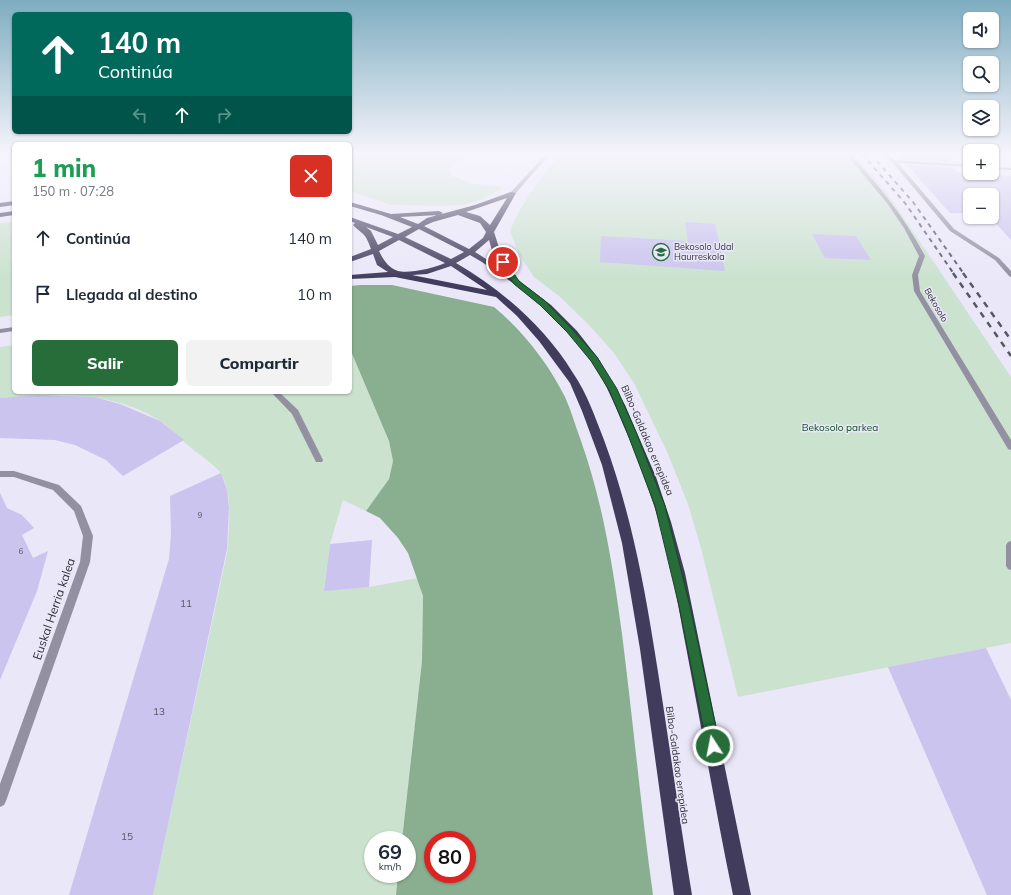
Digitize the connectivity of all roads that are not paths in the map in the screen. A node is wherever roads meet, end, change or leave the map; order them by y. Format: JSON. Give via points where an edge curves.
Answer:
{"nodes":[{"id":1,"x":506,"y":196,"type":"edge"},
{"id":2,"x":511,"y":196,"type":"edge"},
{"id":3,"x":885,"y":196,"type":"edge"},
{"id":4,"x":923,"y":196,"type":"edge"},
{"id":5,"x":12,"y":203,"type":"edge"},
{"id":6,"x":0,"y":205,"type":"edge"},
{"id":7,"x":352,"y":205,"type":"edge"},
{"id":8,"x":12,"y":213,"type":"edge"},
{"id":9,"x":457,"y":213,"type":"junction"},
{"id":10,"x":0,"y":215,"type":"edge"},
{"id":11,"x":390,"y":215,"type":"junction"},
{"id":12,"x":352,"y":221,"type":"edge"},
{"id":13,"x":352,"y":221,"type":"edge"},
{"id":14,"x":416,"y":226,"type":"junction"},
{"id":15,"x":491,"y":230,"type":"junction"},
{"id":16,"x":399,"y":236,"type":"junction"},
{"id":17,"x":375,"y":250,"type":"junction"},
{"id":18,"x":470,"y":252,"type":"junction"},
{"id":19,"x":352,"y":259,"type":"edge"},
{"id":20,"x":452,"y":262,"type":"junction"},
{"id":21,"x":398,"y":275,"type":"junction"},
{"id":22,"x":1011,"y":275,"type":"edge"},
{"id":23,"x":352,"y":277,"type":"edge"},
{"id":24,"x":516,"y":282,"type":"junction"},
{"id":25,"x":498,"y":295,"type":"junction"},
{"id":26,"x":12,"y":329,"type":"edge"},
{"id":27,"x":0,"y":331,"type":"edge"},
{"id":28,"x":277,"y":394,"type":"edge"},
{"id":29,"x":1011,"y":447,"type":"edge"},
{"id":30,"x":319,"y":460,"type":"dead end"},
{"id":31,"x":0,"y":474,"type":"edge"},
{"id":32,"x":1011,"y":546,"type":"edge"},
{"id":33,"x":1011,"y":566,"type":"edge"},
{"id":34,"x":0,"y":801,"type":"edge"},
{"id":35,"x":683,"y":895,"type":"edge"},
{"id":36,"x":742,"y":895,"type":"edge"}],
"edges":[{"from":1,"to":9,"type":"highway"},
{"from":2,"to":15,"type":"highway"},
{"from":3,"to":29,"type":"street","name":"Bekosolo","via":[[922,256],[915,275],[917,290]]},
{"from":4,"to":22,"type":"street","via":[[952,230],[997,259]]},
{"from":5,"to":6,"type":"highway"},
{"from":7,"to":11,"type":"highway","name":"Bilbo-Galdakao errepidea"},
{"from":8,"to":10,"type":"highway"},
{"from":9,"to":11,"type":"highway"},
{"from":9,"to":14,"type":"highway","via":[[436,217]]},
{"from":9,"to":15,"type":"highway","via":[[480,219]]},
{"from":11,"to":14,"type":"highway","name":"Bilbo-Galdakao errepidea"},
{"from":12,"to":16,"type":"highway","name":"Bilbo-Galdakao errepidea"},
{"from":13,"to":17,"type":"highway","via":[[366,231]]},
{"from":14,"to":16,"type":"highway"},
{"from":14,"to":18,"type":"highway","name":"Bilbo-Galdakao errepidea"},
{"from":15,"to":18,"type":"highway","via":[[481,245]]},
{"from":15,"to":24,"type":"highway","via":[[496,252]]},
{"from":16,"to":17,"type":"highway"},
{"from":16,"to":20,"type":"highway","name":"Bilbo-Galdakao errepidea"},
{"from":17,"to":19,"type":"highway"},
{"from":17,"to":21,"type":"highway","via":[[380,263]]},
{"from":18,"to":20,"type":"highway"},
{"from":18,"to":24,"type":"highway","name":"Bilbo-Galdakao errepidea"},
{"from":20,"to":21,"type":"highway","via":[[427,272]]},
{"from":20,"to":25,"type":"highway","name":"Bilbo-Galdakao errepidea"},
{"from":21,"to":23,"type":"highway"},
{"from":21,"to":25,"type":"highway"},
{"from":24,"to":36,"type":"highway","name":"Bilbo-Galdakao errepidea","via":[[570,330],[594,359],[613,389],[653,485],[685,606]]},
{"from":25,"to":35,"type":"highway","name":"Bilbo-Galdakao errepidea","via":[[519,312],[544,339],[578,389],[607,462],[622,509],[640,606]]},
{"from":26,"to":27,"type":"street"},
{"from":28,"to":30,"type":"street","via":[[295,412]]},
{"from":31,"to":34,"type":"street","name":"Euskal Herria kalea","via":[[14,474],[56,487],[78,509],[88,536],[84,562]]},
{"from":32,"to":33,"type":"street"}]}
